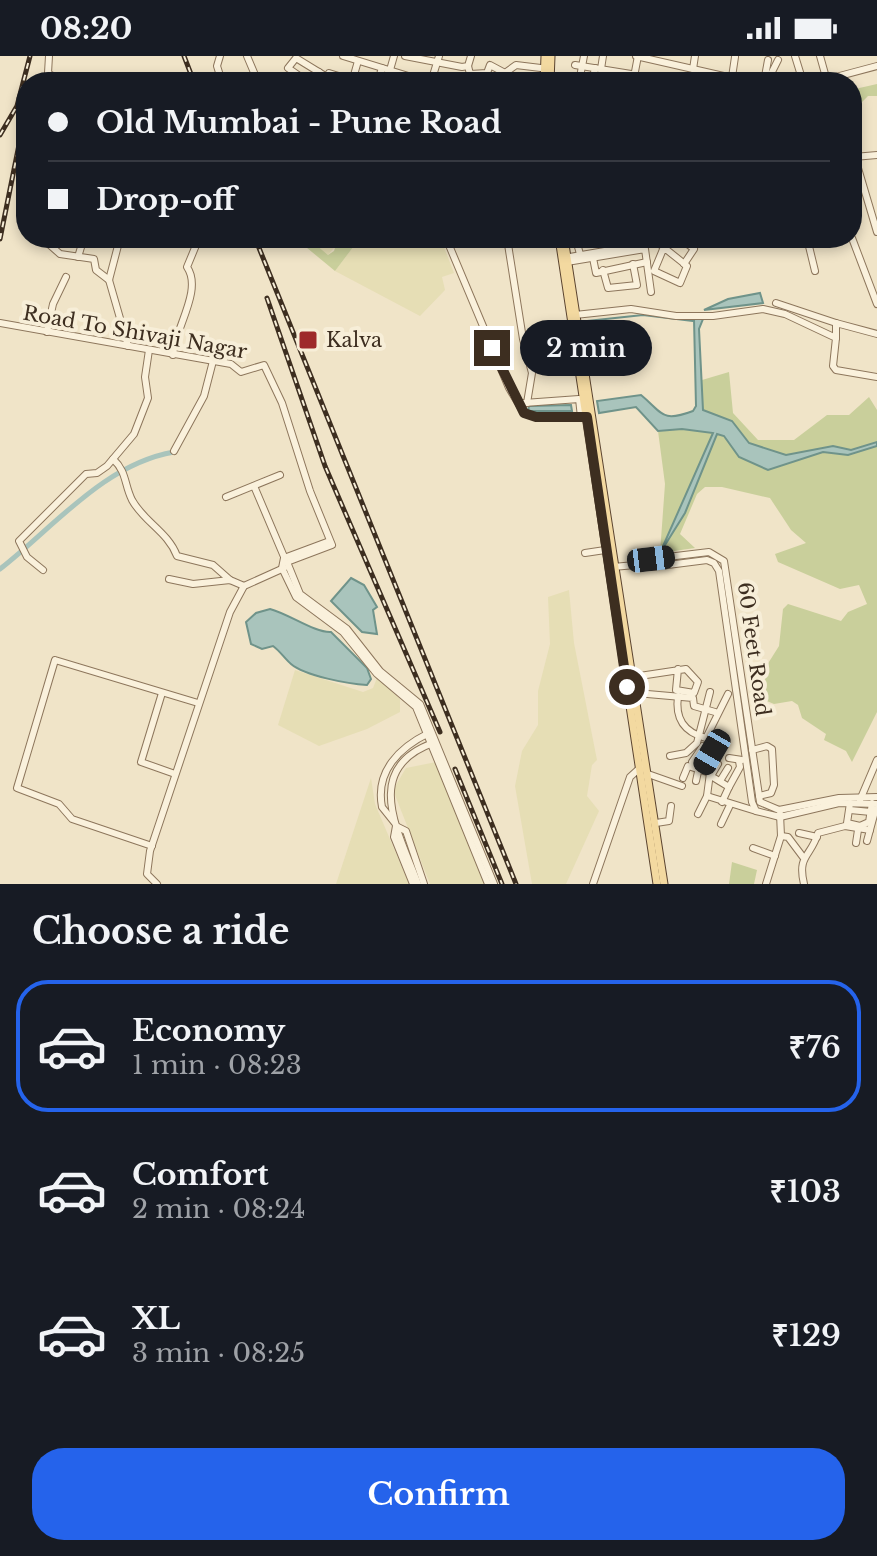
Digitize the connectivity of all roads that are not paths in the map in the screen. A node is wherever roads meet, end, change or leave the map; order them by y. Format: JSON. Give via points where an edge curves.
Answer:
{"nodes":[{"id":1,"x":343,"y":56,"type":"edge"},
{"id":2,"x":394,"y":56,"type":"edge"},
{"id":3,"x":405,"y":56,"type":"edge"},
{"id":4,"x":439,"y":56,"type":"edge"},
{"id":5,"x":471,"y":56,"type":"edge"},
{"id":6,"x":545,"y":56,"type":"edge"},
{"id":7,"x":551,"y":56,"type":"edge"},
{"id":8,"x":584,"y":56,"type":"edge"},
{"id":9,"x":603,"y":56,"type":"edge"},
{"id":10,"x":637,"y":56,"type":"edge"},
{"id":11,"x":695,"y":56,"type":"edge"},
{"id":12,"x":768,"y":60,"type":"dead end"},
{"id":13,"x":778,"y":60,"type":"dead end"},
{"id":14,"x":358,"y":61,"type":"junction"},
{"id":15,"x":620,"y":61,"type":"dead end"},
{"id":16,"x":437,"y":65,"type":"junction"},
{"id":17,"x":468,"y":66,"type":"junction"},
{"id":18,"x":579,"y":66,"type":"junction"},
{"id":19,"x":877,"y":66,"type":"edge"},
{"id":20,"x":386,"y":69,"type":"junction"},
{"id":21,"x":547,"y":69,"type":"junction"},
{"id":22,"x":601,"y":69,"type":"junction"},
{"id":23,"x":693,"y":69,"type":"junction"},
{"id":24,"x":294,"y":72,"type":"edge"},
{"id":25,"x":319,"y":72,"type":"edge"},
{"id":26,"x":357,"y":72,"type":"edge"},
{"id":27,"x":384,"y":72,"type":"edge"},
{"id":28,"x":392,"y":72,"type":"edge"},
{"id":29,"x":434,"y":72,"type":"edge"},
{"id":30,"x":470,"y":72,"type":"edge"},
{"id":31,"x":487,"y":72,"type":"edge"},
{"id":32,"x":503,"y":72,"type":"edge"},
{"id":33,"x":506,"y":72,"type":"edge"},
{"id":34,"x":546,"y":72,"type":"edge"},
{"id":35,"x":548,"y":72,"type":"edge"},
{"id":36,"x":579,"y":72,"type":"edge"},
{"id":37,"x":599,"y":72,"type":"edge"},
{"id":38,"x":602,"y":72,"type":"edge"},
{"id":39,"x":619,"y":72,"type":"joint"},
{"id":40,"x":708,"y":72,"type":"edge"},
{"id":41,"x":766,"y":72,"type":"edge"},
{"id":42,"x":771,"y":72,"type":"edge"},
{"id":43,"x":857,"y":72,"type":"edge"},
{"id":44,"x":862,"y":183,"type":"edge"},
{"id":45,"x":877,"y":232,"type":"edge"},
{"id":46,"x":53,"y":248,"type":"edge"},
{"id":47,"x":81,"y":248,"type":"edge"},
{"id":48,"x":117,"y":248,"type":"edge"},
{"id":49,"x":195,"y":248,"type":"edge"},
{"id":50,"x":450,"y":248,"type":"edge"},
{"id":51,"x":509,"y":248,"type":"edge"},
{"id":52,"x":564,"y":248,"type":"edge"},
{"id":53,"x":578,"y":248,"type":"edge"},
{"id":54,"x":607,"y":248,"type":"edge"},
{"id":55,"x":659,"y":248,"type":"edge"},
{"id":56,"x":667,"y":248,"type":"edge"},
{"id":57,"x":690,"y":248,"type":"edge"},
{"id":58,"x":809,"y":248,"type":"edge"},
{"id":59,"x":856,"y":248,"type":"edge"},
{"id":60,"x":602,"y":250,"type":"joint"},
{"id":61,"x":580,"y":254,"type":"junction"},
{"id":62,"x":78,"y":257,"type":"junction"},
{"id":63,"x":593,"y":258,"type":"junction"},
{"id":64,"x":566,"y":260,"type":"junction"},
{"id":65,"x":647,"y":262,"type":"junction"},
{"id":66,"x":633,"y":264,"type":"junction"},
{"id":67,"x":684,"y":264,"type":"junction"},
{"id":68,"x":603,"y":270,"type":"junction"},
{"id":69,"x":815,"y":271,"type":"dead end"},
{"id":70,"x":66,"y":277,"type":"dead end"},
{"id":71,"x":109,"y":280,"type":"junction"},
{"id":72,"x":637,"y":285,"type":"junction"},
{"id":73,"x":651,"y":292,"type":"dead end"},
{"id":74,"x":638,"y":294,"type":"dead end"},
{"id":75,"x":776,"y":303,"type":"dead end"},
{"id":76,"x":877,"y":304,"type":"edge"},
{"id":77,"x":575,"y":315,"type":"junction"},
{"id":78,"x":0,"y":323,"type":"edge"},
{"id":79,"x":836,"y":323,"type":"junction"},
{"id":80,"x":47,"y":332,"type":"junction"},
{"id":81,"x":877,"y":334,"type":"edge"},
{"id":82,"x":836,"y":338,"type":"junction"},
{"id":83,"x":128,"y":346,"type":"junction"},
{"id":84,"x":149,"y":350,"type":"junction"},
{"id":85,"x":173,"y":355,"type":"junction"},
{"id":86,"x":213,"y":361,"type":"junction"},
{"id":87,"x":877,"y":377,"type":"edge"},
{"id":88,"x":581,"y":395,"type":"junction"},
{"id":89,"x":515,"y":402,"type":"junction"},
{"id":90,"x":527,"y":403,"type":"junction"},
{"id":91,"x":587,"y":417,"type":"junction"},
{"id":92,"x":174,"y":451,"type":"dead end"},
{"id":93,"x":113,"y":459,"type":"junction"},
{"id":94,"x":280,"y":475,"type":"dead end"},
{"id":95,"x":254,"y":486,"type":"junction"},
{"id":96,"x":226,"y":497,"type":"dead end"},
{"id":97,"x":605,"y":550,"type":"junction"},
{"id":98,"x":585,"y":553,"type":"dead end"},
{"id":99,"x":285,"y":564,"type":"junction"},
{"id":100,"x":613,"y":567,"type":"junction"},
{"id":101,"x":43,"y":570,"type":"dead end"},
{"id":102,"x":169,"y":579,"type":"dead end"},
{"id":103,"x":230,"y":580,"type":"junction"},
{"id":104,"x":244,"y":586,"type":"junction"},
{"id":105,"x":626,"y":654,"type":"junction"},
{"id":106,"x":678,"y":669,"type":"junction"},
{"id":107,"x":633,"y":677,"type":"junction"},
{"id":108,"x":710,"y":692,"type":"dead end"},
{"id":109,"x":162,"y":693,"type":"junction"},
{"id":110,"x":636,"y":693,"type":"junction"},
{"id":111,"x":728,"y":694,"type":"dead end"},
{"id":112,"x":678,"y":696,"type":"junction"},
{"id":113,"x":741,"y":696,"type":"junction"},
{"id":114,"x":198,"y":703,"type":"junction"},
{"id":115,"x":703,"y":709,"type":"junction"},
{"id":116,"x":715,"y":712,"type":"junction"},
{"id":117,"x":430,"y":732,"type":"junction"},
{"id":118,"x":698,"y":736,"type":"junction"},
{"id":119,"x":434,"y":742,"type":"junction"},
{"id":120,"x":753,"y":754,"type":"junction"},
{"id":121,"x":670,"y":756,"type":"dead end"},
{"id":122,"x":729,"y":758,"type":"dead end"},
{"id":123,"x":742,"y":760,"type":"junction"},
{"id":124,"x":877,"y":761,"type":"edge"},
{"id":125,"x":718,"y":764,"type":"dead end"},
{"id":126,"x":641,"y":767,"type":"junction"},
{"id":127,"x":698,"y":768,"type":"junction"},
{"id":128,"x":728,"y":768,"type":"dead end"},
{"id":129,"x":175,"y":774,"type":"junction"},
{"id":130,"x":648,"y":774,"type":"junction"},
{"id":131,"x":711,"y":776,"type":"junction"},
{"id":132,"x":683,"y":778,"type":"dead end"},
{"id":133,"x":877,"y":779,"type":"edge"},
{"id":134,"x":696,"y":781,"type":"dead end"},
{"id":135,"x":720,"y":781,"type":"junction"},
{"id":136,"x":682,"y":786,"type":"dead end"},
{"id":137,"x":729,"y":787,"type":"junction"},
{"id":138,"x":647,"y":790,"type":"junction"},
{"id":139,"x":707,"y":796,"type":"junction"},
{"id":140,"x":759,"y":796,"type":"junction"},
{"id":141,"x":877,"y":797,"type":"edge"},
{"id":142,"x":624,"y":798,"type":"junction"},
{"id":143,"x":860,"y":800,"type":"junction"},
{"id":144,"x":726,"y":804,"type":"junction"},
{"id":145,"x":671,"y":806,"type":"dead end"},
{"id":146,"x":873,"y":806,"type":"edge"},
{"id":147,"x":850,"y":807,"type":"junction"},
{"id":148,"x":756,"y":811,"type":"junction"},
{"id":149,"x":698,"y":814,"type":"dead end"},
{"id":150,"x":780,"y":814,"type":"junction"},
{"id":151,"x":656,"y":823,"type":"junction"},
{"id":152,"x":395,"y":824,"type":"junction"},
{"id":153,"x":721,"y":824,"type":"dead end"},
{"id":154,"x":873,"y":826,"type":"edge"},
{"id":155,"x":858,"y":830,"type":"junction"},
{"id":156,"x":818,"y":832,"type":"junction"},
{"id":157,"x":799,"y":833,"type":"dead end"},
{"id":158,"x":781,"y":836,"type":"junction"},
{"id":159,"x":867,"y":841,"type":"dead end"},
{"id":160,"x":856,"y":843,"type":"dead end"},
{"id":161,"x":152,"y":846,"type":"junction"},
{"id":162,"x":753,"y":848,"type":"dead end"},
{"id":163,"x":775,"y":856,"type":"junction"},
{"id":164,"x":803,"y":857,"type":"junction"},
{"id":165,"x":157,"y":884,"type":"edge"},
{"id":166,"x":419,"y":884,"type":"edge"},
{"id":167,"x":491,"y":884,"type":"edge"},
{"id":168,"x":593,"y":884,"type":"edge"},
{"id":169,"x":657,"y":884,"type":"edge"},
{"id":170,"x":664,"y":884,"type":"edge"},
{"id":171,"x":766,"y":884,"type":"edge"},
{"id":172,"x":804,"y":884,"type":"edge"}],
"edges":[{"from":1,"to":14,"type":"street"},
{"from":2,"to":20,"type":"street"},
{"from":3,"to":16,"type":"street"},
{"from":4,"to":16,"type":"street"},
{"from":5,"to":17,"type":"street"},
{"from":6,"to":21,"type":"main road"},
{"from":7,"to":21,"type":"main road"},
{"from":8,"to":18,"type":"street"},
{"from":9,"to":22,"type":"street"},
{"from":10,"to":23,"type":"street"},
{"from":11,"to":23,"type":"street"},
{"from":12,"to":41,"type":"street"},
{"from":13,"to":42,"type":"street"},
{"from":14,"to":20,"type":"street"},
{"from":14,"to":26,"type":"street"},
{"from":15,"to":39,"type":"street"},
{"from":16,"to":17,"type":"street"},
{"from":16,"to":29,"type":"street"},
{"from":17,"to":30,"type":"street"},
{"from":18,"to":22,"type":"street"},
{"from":18,"to":36,"type":"street"},
{"from":19,"to":43,"type":"street"},
{"from":20,"to":27,"type":"street"},
{"from":20,"to":28,"type":"street"},
{"from":21,"to":33,"type":"street","via":[[516,65]]},
{"from":21,"to":34,"type":"main road"},
{"from":21,"to":35,"type":"main road"},
{"from":22,"to":37,"type":"street"},
{"from":22,"to":38,"type":"street"},
{"from":22,"to":39,"type":"street"},
{"from":23,"to":40,"type":"street"},
{"from":24,"to":25,"type":"street","via":[[288,68],[296,58]]},
{"from":31,"to":32,"type":"street","via":[[490,65]]},
{"from":44,"to":45,"type":"street"},
{"from":46,"to":62,"type":"street"},
{"from":47,"to":62,"type":"street"},
{"from":48,"to":71,"type":"street"},
{"from":49,"to":85,"type":"street","via":[[187,267],[192,291]]},
{"from":50,"to":89,"type":"street"},
{"from":51,"to":90,"type":"street","via":[[532,373]]},
{"from":52,"to":64,"type":"main road"},
{"from":53,"to":61,"type":"street"},
{"from":54,"to":60,"type":"street"},
{"from":55,"to":67,"type":"street","via":[[654,271],[678,284],[688,269]]},
{"from":56,"to":67,"type":"street"},
{"from":57,"to":67,"type":"street","via":[[694,251]]},
{"from":58,"to":69,"type":"street"},
{"from":59,"to":76,"type":"street"},
{"from":60,"to":61,"type":"street"},
{"from":61,"to":64,"type":"street"},
{"from":62,"to":71,"type":"street","via":[[94,259],[96,270]]},
{"from":63,"to":64,"type":"street"},
{"from":63,"to":65,"type":"street","via":[[642,249]]},
{"from":63,"to":68,"type":"street","via":[[595,272]]},
{"from":64,"to":77,"type":"main road"},
{"from":65,"to":66,"type":"street"},
{"from":65,"to":73,"type":"street"},
{"from":66,"to":68,"type":"street"},
{"from":66,"to":72,"type":"street"},
{"from":68,"to":72,"type":"street","via":[[608,288]]},
{"from":70,"to":80,"type":"street"},
{"from":71,"to":83,"type":"street"},
{"from":72,"to":74,"type":"street"},
{"from":75,"to":79,"type":"street"},
{"from":77,"to":82,"type":"street","via":[[639,309],[700,316],[763,309]]},
{"from":77,"to":88,"type":"main road"},
{"from":77,"to":91,"type":"main road"},
{"from":78,"to":80,"type":"street","name":"Road To Shivaji Nagar"},
{"from":79,"to":81,"type":"street"},
{"from":79,"to":82,"type":"street"},
{"from":80,"to":83,"type":"street","name":"Road To Shivaji Nagar"},
{"from":82,"to":87,"type":"street","via":[[836,370]]},
{"from":83,"to":84,"type":"street","name":"Road To Shivaji Nagar"},
{"from":84,"to":85,"type":"street","name":"Road To Shivaji Nagar"},
{"from":84,"to":93,"type":"street","via":[[148,398],[134,434]]},
{"from":85,"to":86,"type":"street","name":"Road To Shivaji Nagar"},
{"from":86,"to":92,"type":"street","via":[[204,396]]},
{"from":86,"to":99,"type":"street","name":"Road To Shivaji Nagar","via":[[241,372],[264,365],[268,370],[332,543]]},
{"from":88,"to":90,"type":"street"},
{"from":88,"to":91,"type":"main road"},
{"from":89,"to":90,"type":"street"},
{"from":89,"to":91,"type":"street","via":[[530,416]]},
{"from":91,"to":97,"type":"main road"},
{"from":91,"to":100,"type":"main road"},
{"from":93,"to":101,"type":"street","via":[[97,473],[86,474],[21,539],[23,550]]},
{"from":93,"to":103,"type":"street","via":[[125,474],[131,498],[177,556],[213,565]]},
{"from":94,"to":95,"type":"street"},
{"from":95,"to":96,"type":"street"},
{"from":95,"to":99,"type":"street"},
{"from":97,"to":98,"type":"street"},
{"from":97,"to":100,"type":"main road"},
{"from":99,"to":104,"type":"street"},
{"from":99,"to":117,"type":"street","via":[[300,594],[347,629],[380,671],[420,704]]},
{"from":100,"to":105,"type":"main road"},
{"from":100,"to":113,"type":"street","name":"60 Feet Road","via":[[717,555]]},
{"from":102,"to":103,"type":"street","via":[[193,584]]},
{"from":103,"to":104,"type":"street"},
{"from":104,"to":114,"type":"street"},
{"from":105,"to":107,"type":"main road"},
{"from":105,"to":126,"type":"main road"},
{"from":106,"to":106,"type":"street","via":[[676,690],[694,693],[694,674]]},
{"from":106,"to":107,"type":"street"},
{"from":107,"to":110,"type":"main road"},
{"from":108,"to":115,"type":"street"},
{"from":109,"to":114,"type":"street"},
{"from":109,"to":129,"type":"street","via":[[141,762]]},
{"from":109,"to":161,"type":"street","via":[[55,660],[17,788],[59,804],[72,819]]},
{"from":110,"to":112,"type":"street"},
{"from":110,"to":130,"type":"main road"},
{"from":111,"to":116,"type":"street"},
{"from":112,"to":115,"type":"street","via":[[693,698],[694,706]]},
{"from":112,"to":118,"type":"street","via":[[677,718],[689,734]]},
{"from":113,"to":120,"type":"street","name":"60 Feet Road"},
{"from":113,"to":123,"type":"street","name":"60 Feet Road"},
{"from":114,"to":129,"type":"street"},
{"from":115,"to":116,"type":"street"},
{"from":115,"to":118,"type":"street"},
{"from":116,"to":118,"type":"street","via":[[709,736]]},
{"from":117,"to":119,"type":"street"},
{"from":117,"to":152,"type":"street","via":[[404,746],[384,777],[382,807]]},
{"from":118,"to":121,"type":"street","via":[[692,749]]},
{"from":119,"to":152,"type":"street","via":[[407,755],[393,775],[388,793]]},
{"from":119,"to":167,"type":"street"},
{"from":120,"to":123,"type":"street"},
{"from":120,"to":140,"type":"street","name":"60 Feet Road"},
{"from":120,"to":140,"type":"street","via":[[767,746],[772,749],[774,785],[771,793]]},
{"from":122,"to":123,"type":"street"},
{"from":123,"to":137,"type":"street"},
{"from":123,"to":148,"type":"street","name":"60 Feet Road"},
{"from":124,"to":133,"type":"street","via":[[871,776]]},
{"from":124,"to":143,"type":"street"},
{"from":125,"to":131,"type":"street"},
{"from":126,"to":138,"type":"main road"},
{"from":126,"to":142,"type":"street","via":[[630,777]]},
{"from":127,"to":131,"type":"street"},
{"from":127,"to":132,"type":"street","via":[[686,768]]},
{"from":127,"to":134,"type":"street"},
{"from":128,"to":135,"type":"street"},
{"from":129,"to":161,"type":"street"},
{"from":130,"to":136,"type":"street","via":[[663,774]]},
{"from":130,"to":138,"type":"main road"},
{"from":131,"to":135,"type":"street"},
{"from":131,"to":139,"type":"street"},
{"from":135,"to":137,"type":"street"},
{"from":137,"to":144,"type":"street"},
{"from":138,"to":142,"type":"street"},
{"from":138,"to":151,"type":"main road"},
{"from":138,"to":169,"type":"main road"},
{"from":139,"to":144,"type":"street"},
{"from":139,"to":149,"type":"street"},
{"from":140,"to":150,"type":"street"},
{"from":141,"to":143,"type":"street"},
{"from":142,"to":168,"type":"street"},
{"from":143,"to":146,"type":"street"},
{"from":143,"to":147,"type":"street"},
{"from":143,"to":150,"type":"street"},
{"from":144,"to":148,"type":"street"},
{"from":144,"to":153,"type":"street"},
{"from":145,"to":151,"type":"street","via":[[669,821]]},
{"from":146,"to":147,"type":"street"},
{"from":146,"to":147,"type":"street","via":[[868,825],[860,826],[847,823]]},
{"from":146,"to":154,"type":"street"},
{"from":147,"to":150,"type":"street"},
{"from":148,"to":150,"type":"street"},
{"from":150,"to":158,"type":"street"},
{"from":151,"to":170,"type":"main road"},
{"from":152,"to":166,"type":"street","via":[[394,837]]},
{"from":152,"to":166,"type":"street","via":[[406,831]]},
{"from":154,"to":155,"type":"street"},
{"from":154,"to":159,"type":"street"},
{"from":155,"to":156,"type":"street","via":[[845,826]]},
{"from":155,"to":160,"type":"street"},
{"from":156,"to":157,"type":"street"},
{"from":156,"to":164,"type":"street"},
{"from":158,"to":163,"type":"street"},
{"from":158,"to":164,"type":"street","via":[[788,837]]},
{"from":161,"to":165,"type":"street","via":[[147,874]]},
{"from":162,"to":163,"type":"street"},
{"from":163,"to":171,"type":"street"},
{"from":164,"to":172,"type":"street"}]}
